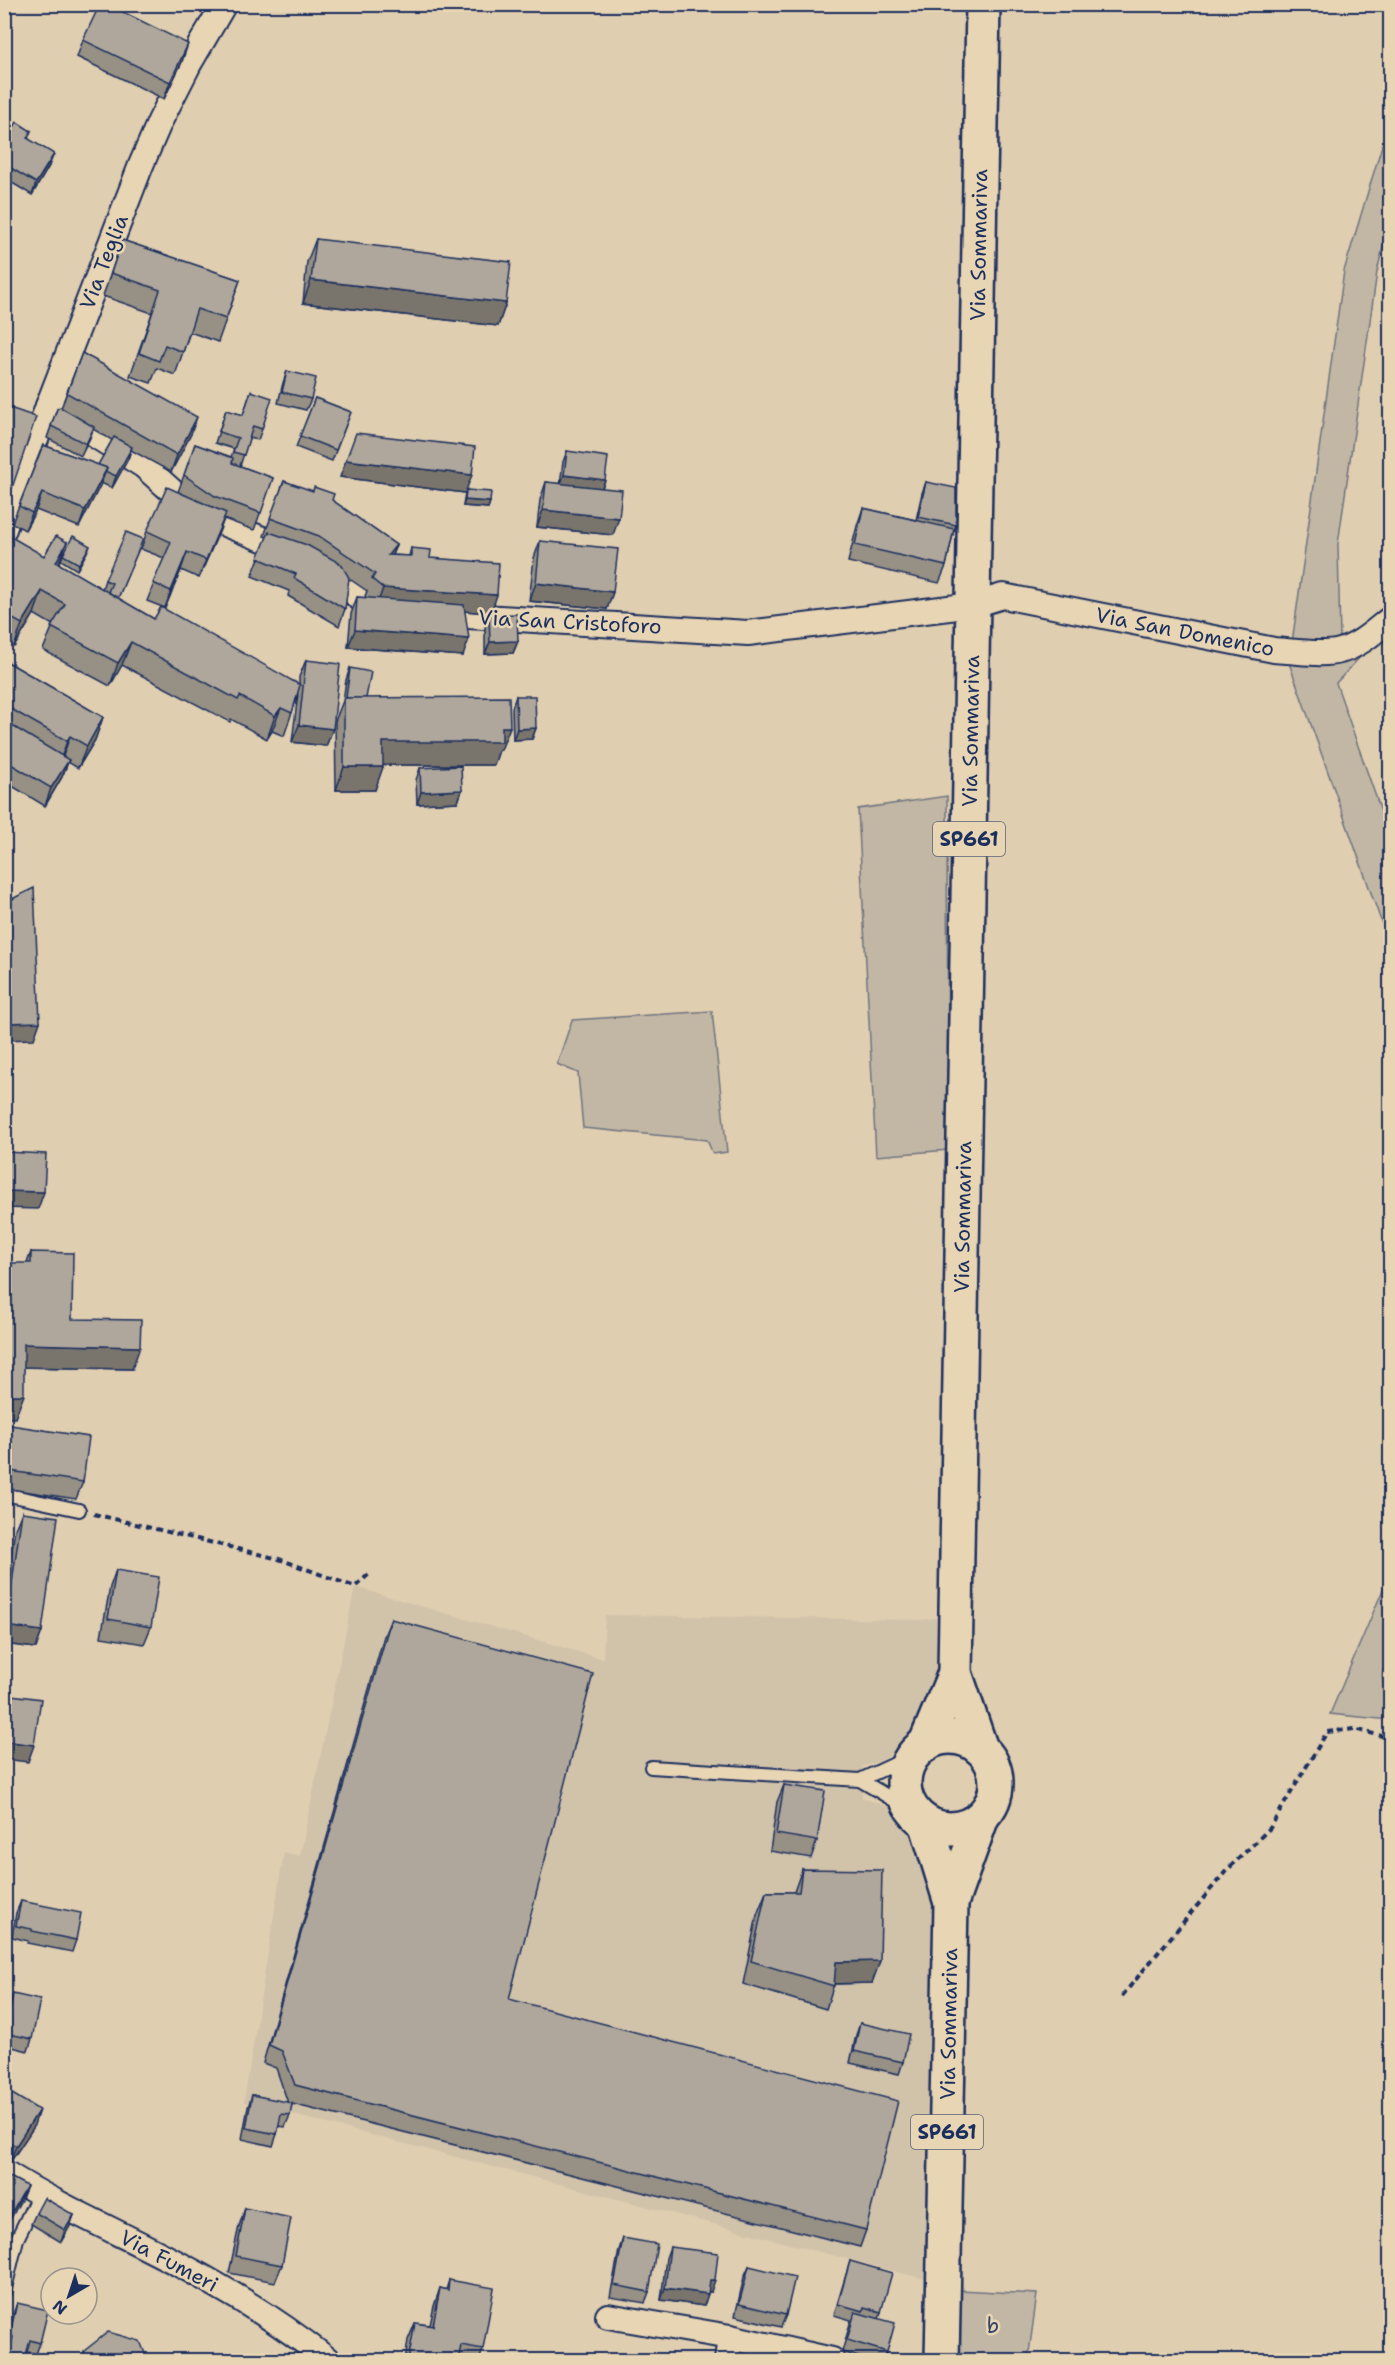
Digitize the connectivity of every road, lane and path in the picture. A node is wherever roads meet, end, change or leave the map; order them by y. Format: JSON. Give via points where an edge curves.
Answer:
{"nodes":[{"id":1,"x":224,"y":4,"type":"edge"},
{"id":2,"x":983,"y":4,"type":"edge"},
{"id":3,"x":48,"y":406,"type":"junction"},
{"id":4,"x":4,"y":529,"type":"edge"},
{"id":5,"x":973,"y":605,"type":"junction"},
{"id":6,"x":1390,"y":619,"type":"edge"},
{"id":7,"x":4,"y":1494,"type":"edge"},
{"id":8,"x":79,"y":1510,"type":"joint"},
{"id":9,"x":369,"y":1574,"type":"dead end"},
{"id":10,"x":955,"y":1673,"type":"junction"},
{"id":11,"x":1390,"y":1738,"type":"edge"},
{"id":12,"x":981,"y":1749,"type":"junction"},
{"id":13,"x":919,"y":1750,"type":"junction"},
{"id":14,"x":651,"y":1767,"type":"dead end"},
{"id":15,"x":860,"y":1780,"type":"junction"},
{"id":16,"x":920,"y":1817,"type":"junction"},
{"id":17,"x":982,"y":1817,"type":"junction"},
{"id":18,"x":951,"y":1903,"type":"junction"},
{"id":19,"x":1122,"y":1996,"type":"dead end"},
{"id":20,"x":4,"y":2172,"type":"edge"},
{"id":21,"x":39,"y":2194,"type":"junction"},
{"id":22,"x":4,"y":2293,"type":"edge"},
{"id":23,"x":608,"y":2316,"type":"dead end"},
{"id":24,"x":729,"y":2349,"type":"edge"},
{"id":25,"x":328,"y":2361,"type":"edge"},
{"id":26,"x":832,"y":2361,"type":"edge"},
{"id":27,"x":942,"y":2361,"type":"edge"}],
"edges":[{"from":1,"to":3,"type":"street","name":"Via Teglia","via":[[160,121]]},
{"from":2,"to":5,"type":"main road","name":"Via Sommariva","number":"SP661"},
{"from":3,"to":4,"type":"street","name":"Via Teglia"},
{"from":3,"to":5,"type":"street","name":"Via San Cristoforo","via":[[144,466],[195,512],[310,558],[343,579],[375,610],[748,633]]},
{"from":5,"to":6,"type":"street","name":"Via San Domenico","via":[[1003,596],[1300,652],[1339,652]]},
{"from":5,"to":10,"type":"main road","name":"Via Sommariva","number":"SP661"},
{"from":7,"to":8,"type":"lane"},
{"from":8,"to":9,"type":"path","via":[[279,1559],[355,1587]]},
{"from":10,"to":12,"type":"main road","name":"Via Sommariva","number":"SP661"},
{"from":10,"to":13,"type":"main road","name":"Via Sommariva","number":"SP661"},
{"from":11,"to":19,"type":"path","via":[[1354,1729],[1327,1732],[1270,1828],[1226,1871]]},
{"from":12,"to":13,"type":"main road","via":[[954,1737],[939,1739]]},
{"from":12,"to":17,"type":"main road","via":[[996,1776],[991,1805]]},
{"from":13,"to":15,"type":"lane"},
{"from":13,"to":16,"type":"main road","via":[[907,1769],[904,1784],[907,1799]]},
{"from":14,"to":15,"type":"lane"},
{"from":15,"to":16,"type":"lane"},
{"from":16,"to":17,"type":"main road","via":[[940,1828],[955,1829]]},
{"from":16,"to":18,"type":"main road","name":"Via Sommariva","number":"SP661"},
{"from":17,"to":18,"type":"main road","name":"Via Sommariva","number":"SP661"},
{"from":18,"to":27,"type":"main road","name":"Via Sommariva","number":"SP661"},
{"from":20,"to":21,"type":"street","name":"Via Fumeri"},
{"from":21,"to":22,"type":"lane","via":[[17,2239]]},
{"from":21,"to":25,"type":"street","name":"Via Fumeri","via":[[206,2278],[297,2335]]},
{"from":23,"to":24,"type":"street"},
{"from":24,"to":26,"type":"street"}]}
